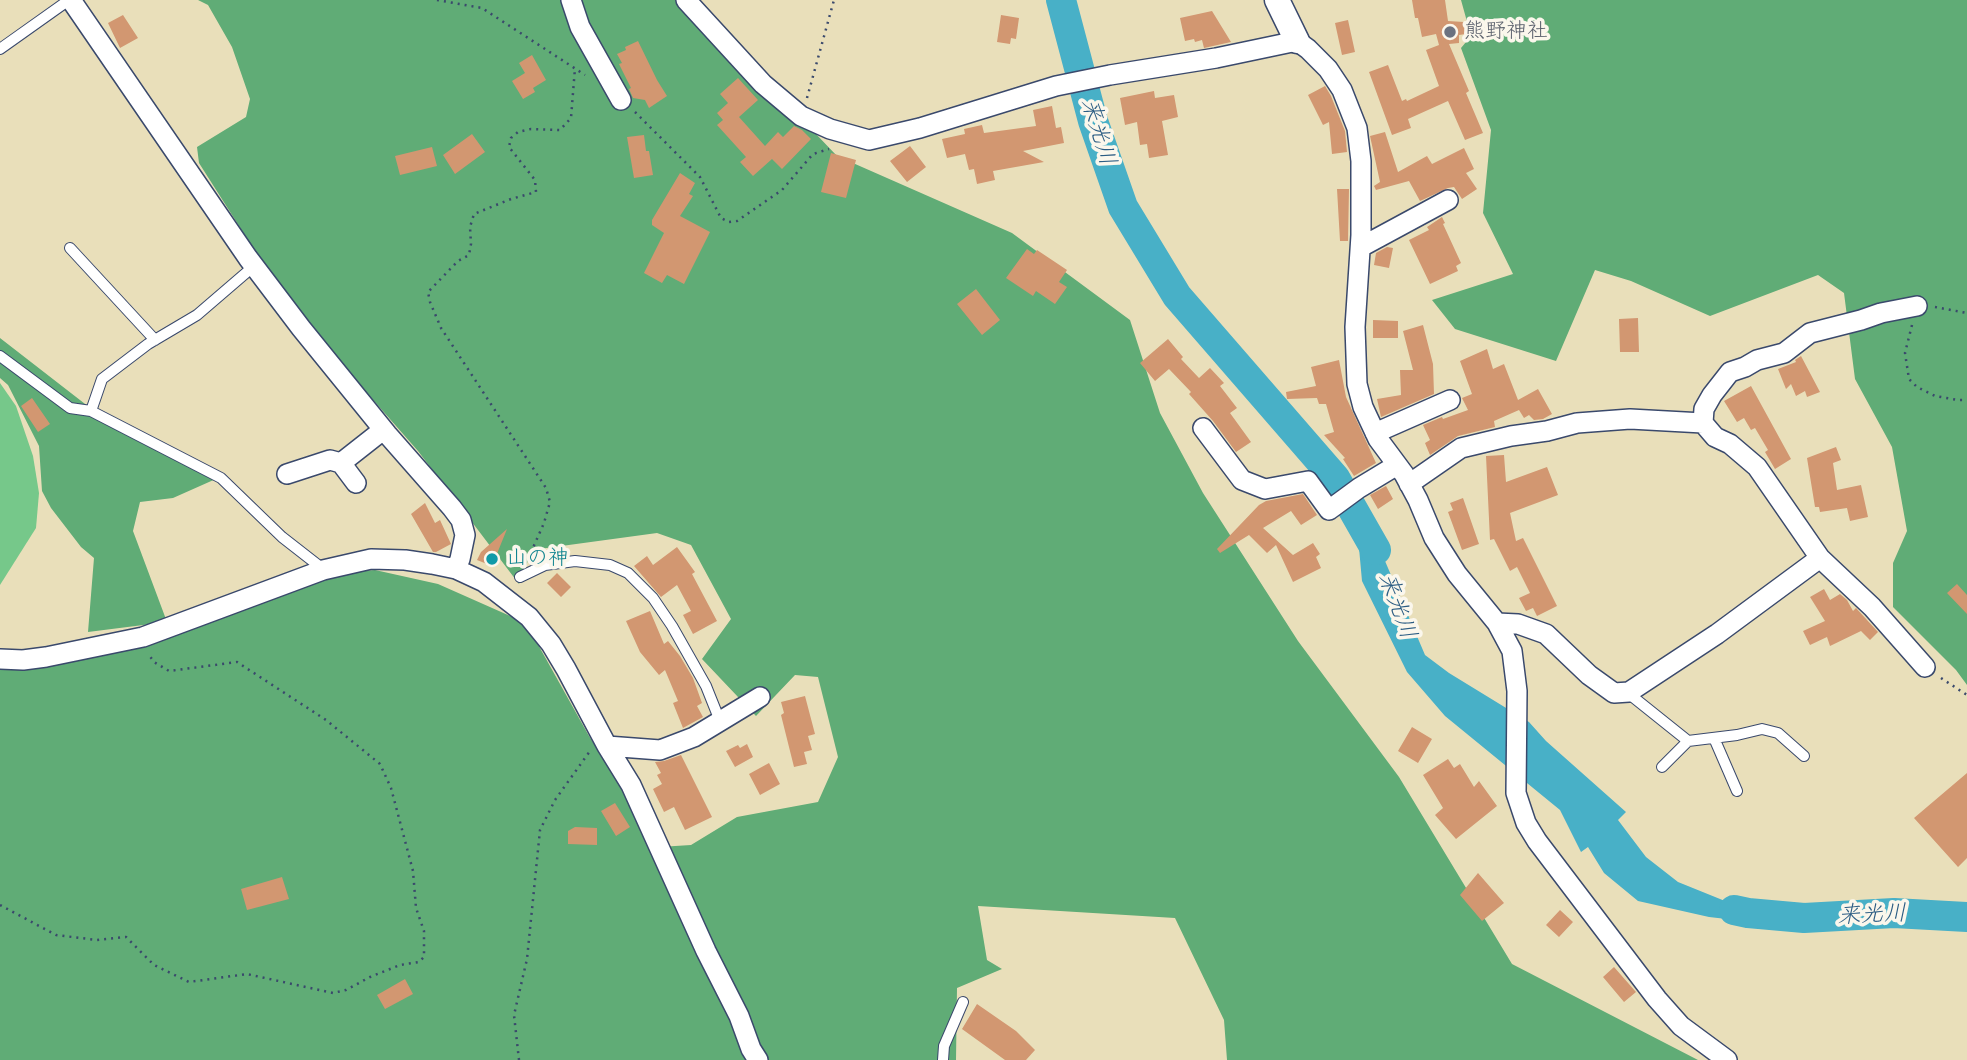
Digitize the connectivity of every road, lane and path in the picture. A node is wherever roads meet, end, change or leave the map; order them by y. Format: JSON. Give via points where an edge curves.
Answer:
{"nodes":[{"id":1,"x":70,"y":0,"type":"edge"},
{"id":2,"x":437,"y":0,"type":"edge"},
{"id":3,"x":571,"y":0,"type":"edge"},
{"id":4,"x":686,"y":0,"type":"edge"},
{"id":5,"x":834,"y":0,"type":"edge"},
{"id":6,"x":1277,"y":0,"type":"edge"},
{"id":7,"x":1297,"y":41,"type":"junction"},
{"id":8,"x":0,"y":49,"type":"edge"},
{"id":9,"x":575,"y":68,"type":"junction"},
{"id":10,"x":593,"y":81,"type":"dead end"},
{"id":11,"x":621,"y":100,"type":"joint"},
{"id":12,"x":801,"y":116,"type":"junction"},
{"id":13,"x":834,"y":148,"type":"dead end"},
{"id":14,"x":1448,"y":200,"type":"dead end"},
{"id":15,"x":1361,"y":247,"type":"junction"},
{"id":16,"x":70,"y":248,"type":"dead end"},
{"id":17,"x":254,"y":266,"type":"junction"},
{"id":18,"x":1917,"y":306,"type":"junction"},
{"id":19,"x":1967,"y":313,"type":"edge"},
{"id":20,"x":155,"y":340,"type":"junction"},
{"id":21,"x":0,"y":356,"type":"edge"},
{"id":22,"x":1450,"y":400,"type":"dead end"},
{"id":23,"x":1967,"y":400,"type":"edge"},
{"id":24,"x":91,"y":411,"type":"junction"},
{"id":25,"x":1703,"y":423,"type":"junction"},
{"id":26,"x":1203,"y":428,"type":"dead end"},
{"id":27,"x":383,"y":430,"type":"junction"},
{"id":28,"x":1376,"y":433,"type":"junction"},
{"id":29,"x":341,"y":463,"type":"junction"},
{"id":30,"x":1397,"y":465,"type":"junction"},
{"id":31,"x":287,"y":474,"type":"dead end"},
{"id":32,"x":356,"y":483,"type":"dead end"},
{"id":33,"x":1409,"y":484,"type":"junction"},
{"id":34,"x":1820,"y":558,"type":"junction"},
{"id":35,"x":456,"y":569,"type":"junction"},
{"id":36,"x":323,"y":570,"type":"junction"},
{"id":37,"x":520,"y":577,"type":"joint"},
{"id":38,"x":1497,"y":623,"type":"junction"},
{"id":39,"x":137,"y":638,"type":"junction"},
{"id":40,"x":0,"y":659,"type":"edge"},
{"id":41,"x":1925,"y":667,"type":"joint"},
{"id":42,"x":1627,"y":692,"type":"junction"},
{"id":43,"x":1967,"y":695,"type":"edge"},
{"id":44,"x":760,"y":697,"type":"dead end"},
{"id":45,"x":720,"y":721,"type":"junction"},
{"id":46,"x":1714,"y":738,"type":"junction"},
{"id":47,"x":1688,"y":741,"type":"junction"},
{"id":48,"x":607,"y":746,"type":"junction"},
{"id":49,"x":1804,"y":756,"type":"dead end"},
{"id":50,"x":1662,"y":767,"type":"dead end"},
{"id":51,"x":1737,"y":791,"type":"dead end"},
{"id":52,"x":0,"y":905,"type":"edge"},
{"id":53,"x":962,"y":1002,"type":"dead end"},
{"id":54,"x":519,"y":1060,"type":"edge"},
{"id":55,"x":758,"y":1060,"type":"edge"},
{"id":56,"x":943,"y":1060,"type":"edge"},
{"id":57,"x":1727,"y":1060,"type":"edge"}],
"edges":[{"from":1,"to":8,"type":"lane"},
{"from":1,"to":17,"type":"street"},
{"from":2,"to":9,"type":"path","via":[[482,8]]},
{"from":3,"to":11,"type":"street","via":[[580,27]]},
{"from":4,"to":12,"type":"street","via":[[763,84]]},
{"from":5,"to":12,"type":"path"},
{"from":6,"to":7,"type":"street"},
{"from":7,"to":12,"type":"street","via":[[1056,86],[869,140]]},
{"from":7,"to":15,"type":"street","via":[[1335,79],[1357,128]]},
{"from":9,"to":10,"type":"path"},
{"from":9,"to":37,"type":"path","via":[[571,118],[560,130],[531,129],[511,138],[509,147],[535,180],[536,192],[474,214],[469,255],[428,292],[441,328],[546,488],[550,502],[544,523]]},
{"from":11,"to":13,"type":"path","via":[[700,177],[721,218],[729,222],[782,190],[813,154]]},
{"from":14,"to":15,"type":"street"},
{"from":15,"to":28,"type":"street","via":[[1355,327],[1357,384]]},
{"from":16,"to":20,"type":"lane"},
{"from":17,"to":20,"type":"lane","via":[[197,315]]},
{"from":17,"to":27,"type":"street"},
{"from":18,"to":19,"type":"path"},
{"from":18,"to":23,"type":"path","via":[[1905,353],[1909,379],[1935,396]]},
{"from":18,"to":25,"type":"street","via":[[1810,332],[1784,353],[1730,372],[1704,409]]},
{"from":20,"to":24,"type":"lane","via":[[102,379]]},
{"from":21,"to":24,"type":"lane","via":[[70,408]]},
{"from":22,"to":28,"type":"street"},
{"from":24,"to":36,"type":"lane","via":[[221,478]]},
{"from":25,"to":33,"type":"street","via":[[1630,419],[1577,423],[1511,436],[1461,448]]},
{"from":25,"to":34,"type":"street","via":[[1757,467]]},
{"from":26,"to":30,"type":"street","via":[[1242,480],[1265,489],[1308,481],[1329,510]]},
{"from":27,"to":29,"type":"street"},
{"from":27,"to":35,"type":"street","via":[[461,520],[465,535]]},
{"from":28,"to":30,"type":"street"},
{"from":29,"to":31,"type":"street","via":[[330,460]]},
{"from":29,"to":32,"type":"street"},
{"from":30,"to":33,"type":"street"},
{"from":33,"to":38,"type":"street","via":[[1434,538]]},
{"from":34,"to":41,"type":"street"},
{"from":34,"to":42,"type":"street","via":[[1717,634]]},
{"from":35,"to":36,"type":"street","via":[[371,559]]},
{"from":35,"to":48,"type":"street","via":[[484,582],[529,617],[551,644]]},
{"from":36,"to":39,"type":"street"},
{"from":37,"to":45,"type":"lane","via":[[545,565],[575,561],[610,565],[628,573],[673,626]]},
{"from":38,"to":42,"type":"street","via":[[1518,624],[1546,634],[1614,693]]},
{"from":38,"to":57,"type":"street","via":[[1512,651],[1517,691],[1516,793],[1526,823],[1657,999],[1681,1026]]},
{"from":39,"to":40,"type":"street","via":[[46,657]]},
{"from":39,"to":52,"type":"path","via":[[154,662],[169,671],[237,662],[326,720],[380,764],[391,788],[413,872],[424,957],[333,993],[247,974],[189,982],[155,965],[126,937],[97,940],[56,935]]},
{"from":41,"to":43,"type":"path"},
{"from":42,"to":47,"type":"lane"},
{"from":44,"to":45,"type":"street"},
{"from":45,"to":48,"type":"street","via":[[660,750]]},
{"from":46,"to":47,"type":"lane"},
{"from":46,"to":49,"type":"lane","via":[[1762,729],[1778,733]]},
{"from":46,"to":51,"type":"lane"},
{"from":47,"to":50,"type":"lane"},
{"from":48,"to":54,"type":"path","via":[[589,751],[540,830],[527,959],[514,1015]]},
{"from":48,"to":55,"type":"street","via":[[631,785]]},
{"from":53,"to":56,"type":"lane","via":[[944,1045]]}]}
